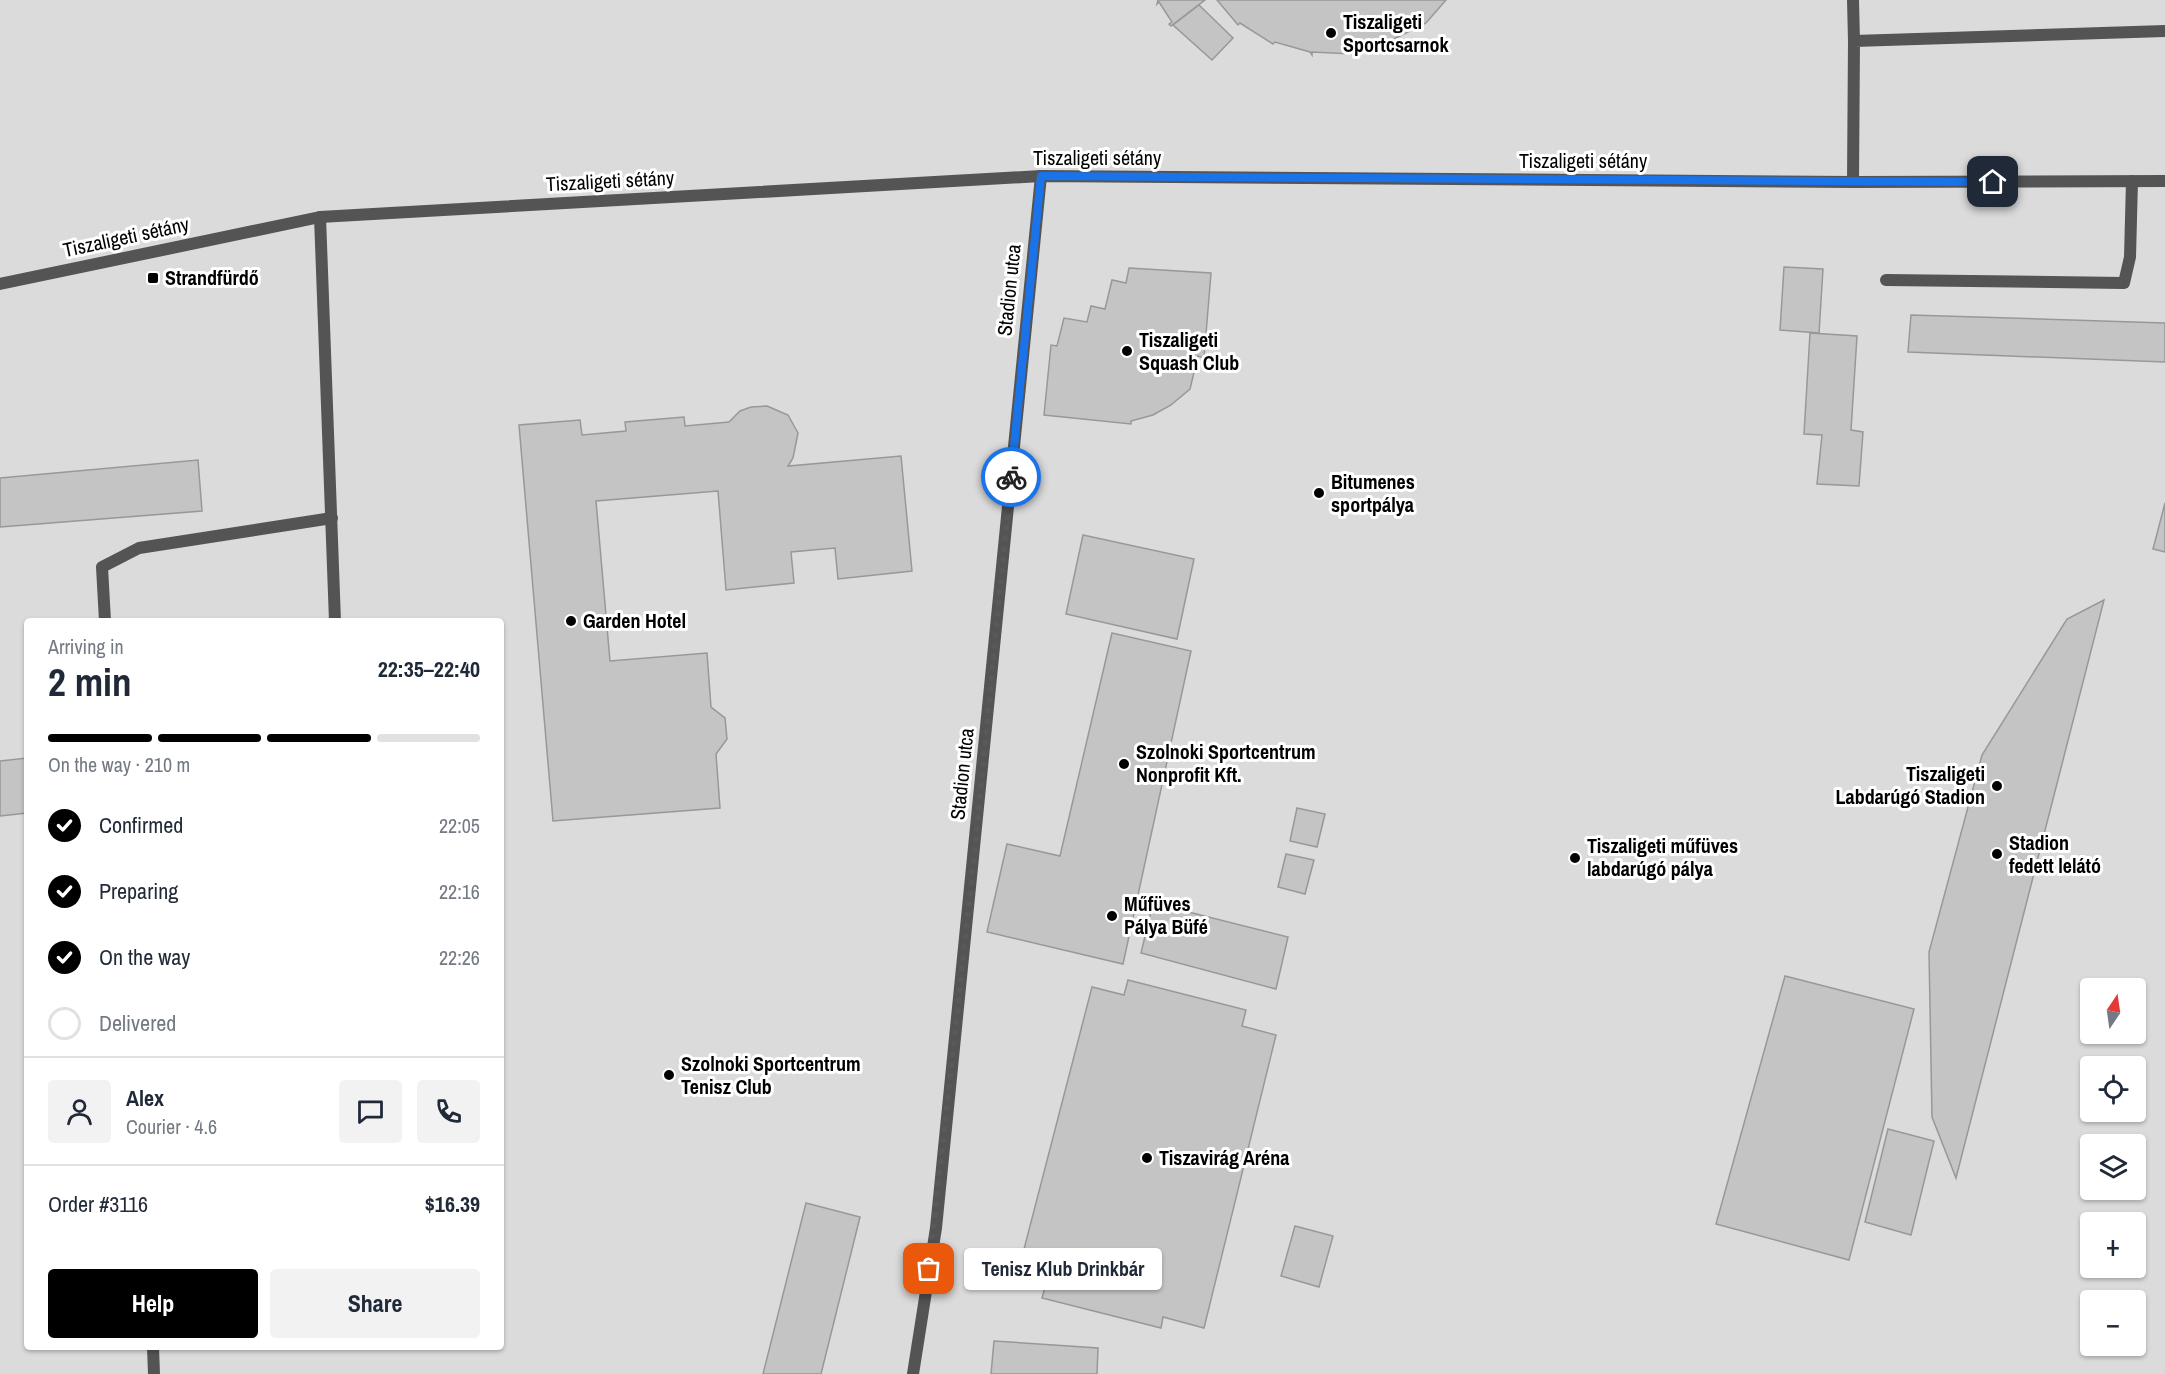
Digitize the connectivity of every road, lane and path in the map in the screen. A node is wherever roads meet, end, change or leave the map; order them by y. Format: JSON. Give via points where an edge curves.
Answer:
{"nodes":[{"id":1,"x":1853,"y":0,"type":"edge"},
{"id":2,"x":2165,"y":31,"type":"edge"},
{"id":3,"x":1854,"y":41,"type":"junction"},
{"id":4,"x":1041,"y":176,"type":"junction"},
{"id":5,"x":2132,"y":181,"type":"junction"},
{"id":6,"x":2165,"y":181,"type":"edge"},
{"id":7,"x":1853,"y":182,"type":"junction"},
{"id":8,"x":320,"y":217,"type":"junction"},
{"id":9,"x":1886,"y":280,"type":"dead end"},
{"id":10,"x":0,"y":284,"type":"edge"},
{"id":11,"x":332,"y":518,"type":"junction"},
{"id":12,"x":105,"y":618,"type":"edge"},
{"id":13,"x":335,"y":618,"type":"edge"},
{"id":14,"x":153,"y":1350,"type":"edge"},
{"id":15,"x":154,"y":1374,"type":"edge"},
{"id":16,"x":913,"y":1374,"type":"edge"}],
"edges":[{"from":1,"to":3,"type":"street"},
{"from":2,"to":3,"type":"street"},
{"from":3,"to":7,"type":"street"},
{"from":4,"to":7,"type":"street","name":"Tiszaligeti sétány"},
{"from":4,"to":8,"type":"street","name":"Tiszaligeti sétány"},
{"from":4,"to":16,"type":"street","name":"Stadion utca","via":[[936,1228]]},
{"from":5,"to":6,"type":"street","name":"Tiszaligeti sétány"},
{"from":5,"to":7,"type":"street","name":"Tiszaligeti sétány"},
{"from":5,"to":9,"type":"street","via":[[2130,257],[2124,283]]},
{"from":8,"to":10,"type":"street","name":"Tiszaligeti sétány"},
{"from":8,"to":11,"type":"street"},
{"from":11,"to":12,"type":"street","via":[[139,548],[102,567]]},
{"from":11,"to":13,"type":"street"},
{"from":14,"to":15,"type":"street"}]}
